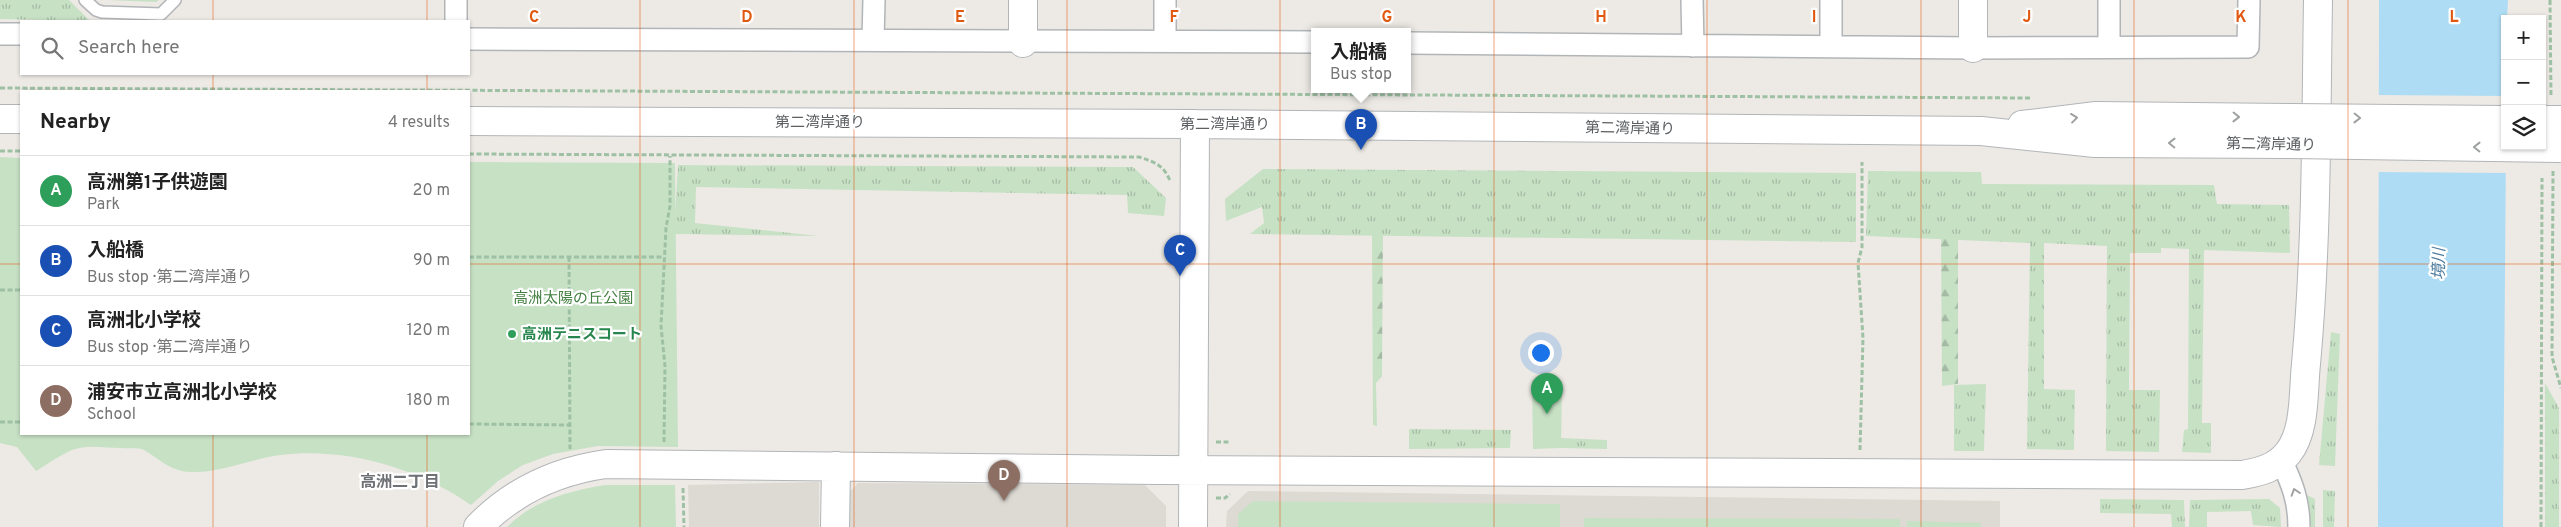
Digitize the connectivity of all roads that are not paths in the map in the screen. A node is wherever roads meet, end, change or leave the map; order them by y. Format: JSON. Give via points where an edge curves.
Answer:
{"nodes":[{"id":1,"x":85,"y":0,"type":"edge"},
{"id":2,"x":175,"y":0,"type":"edge"},
{"id":3,"x":456,"y":0,"type":"edge"},
{"id":4,"x":874,"y":0,"type":"edge"},
{"id":5,"x":1024,"y":0,"type":"edge"},
{"id":6,"x":1165,"y":0,"type":"edge"},
{"id":7,"x":1692,"y":0,"type":"edge"},
{"id":8,"x":1831,"y":0,"type":"edge"},
{"id":9,"x":1973,"y":0,"type":"edge"},
{"id":10,"x":2109,"y":0,"type":"edge"},
{"id":11,"x":2249,"y":0,"type":"edge"},
{"id":12,"x":2318,"y":0,"type":"edge"},
{"id":13,"x":456,"y":20,"type":"edge"},
{"id":14,"x":0,"y":34,"type":"edge"},
{"id":15,"x":20,"y":34,"type":"edge"},
{"id":16,"x":470,"y":39,"type":"edge"},
{"id":17,"x":873,"y":40,"type":"junction"},
{"id":18,"x":1165,"y":40,"type":"junction"},
{"id":19,"x":1023,"y":42,"type":"junction"},
{"id":20,"x":1311,"y":42,"type":"edge"},
{"id":21,"x":1411,"y":43,"type":"edge"},
{"id":22,"x":1693,"y":46,"type":"junction"},
{"id":23,"x":1830,"y":46,"type":"junction"},
{"id":24,"x":2109,"y":47,"type":"junction"},
{"id":25,"x":1973,"y":48,"type":"junction"},
{"id":26,"x":0,"y":119,"type":"edge"},
{"id":27,"x":20,"y":119,"type":"edge"},
{"id":28,"x":2501,"y":120,"type":"edge"},
{"id":29,"x":2546,"y":120,"type":"edge"},
{"id":30,"x":2561,"y":120,"type":"edge"},
{"id":31,"x":470,"y":121,"type":"edge"},
{"id":32,"x":1195,"y":124,"type":"junction"},
{"id":33,"x":1981,"y":131,"type":"junction"},
{"id":34,"x":2561,"y":148,"type":"edge"},
{"id":35,"x":2281,"y":460,"type":"junction"},
{"id":36,"x":836,"y":466,"type":"junction"},
{"id":37,"x":1194,"y":470,"type":"junction"},
{"id":38,"x":478,"y":527,"type":"edge"},
{"id":39,"x":835,"y":527,"type":"edge"},
{"id":40,"x":1194,"y":527,"type":"edge"},
{"id":41,"x":2298,"y":527,"type":"edge"}],
"edges":[{"from":1,"to":2,"type":"lane","via":[[102,12],[161,14]]},
{"from":3,"to":13,"type":"street"},
{"from":4,"to":17,"type":"street"},
{"from":5,"to":19,"type":"street"},
{"from":6,"to":18,"type":"street"},
{"from":7,"to":22,"type":"street"},
{"from":8,"to":23,"type":"street"},
{"from":9,"to":25,"type":"street"},
{"from":10,"to":24,"type":"street"},
{"from":11,"to":24,"type":"street","via":[[2248,47]]},
{"from":12,"to":35,"type":"street","via":[[2314,262],[2310,314],[2300,419],[2289,452]]},
{"from":14,"to":15,"type":"street"},
{"from":16,"to":17,"type":"street"},
{"from":17,"to":19,"type":"street"},
{"from":18,"to":19,"type":"street"},
{"from":18,"to":20,"type":"street"},
{"from":21,"to":22,"type":"street"},
{"from":22,"to":23,"type":"street"},
{"from":23,"to":25,"type":"street"},
{"from":24,"to":25,"type":"street"},
{"from":26,"to":27,"type":"street"},
{"from":33,"to":28,"type":"street","name":"第二湾岸通り","one_way":true,"bridge":true,"via":[[2096,116]]},
{"from":29,"to":30,"type":"street","bridge":true},
{"from":31,"to":32,"type":"street","name":"第二湾岸通り"},
{"from":32,"to":33,"type":"street","name":"第二湾岸通り"},
{"from":32,"to":37,"type":"street"},
{"from":34,"to":33,"type":"street","name":"第二湾岸通り","one_way":true,"bridge":true,"via":[[2095,143]]},
{"from":35,"to":37,"type":"street","via":[[2260,472],[2242,475]]},
{"from":41,"to":35,"type":"street","one_way":true,"via":[[2299,505]]},
{"from":36,"to":37,"type":"street"},
{"from":36,"to":38,"type":"street","via":[[606,464],[580,468],[544,480],[517,494]]},
{"from":36,"to":39,"type":"street"},
{"from":37,"to":40,"type":"street"}]}
